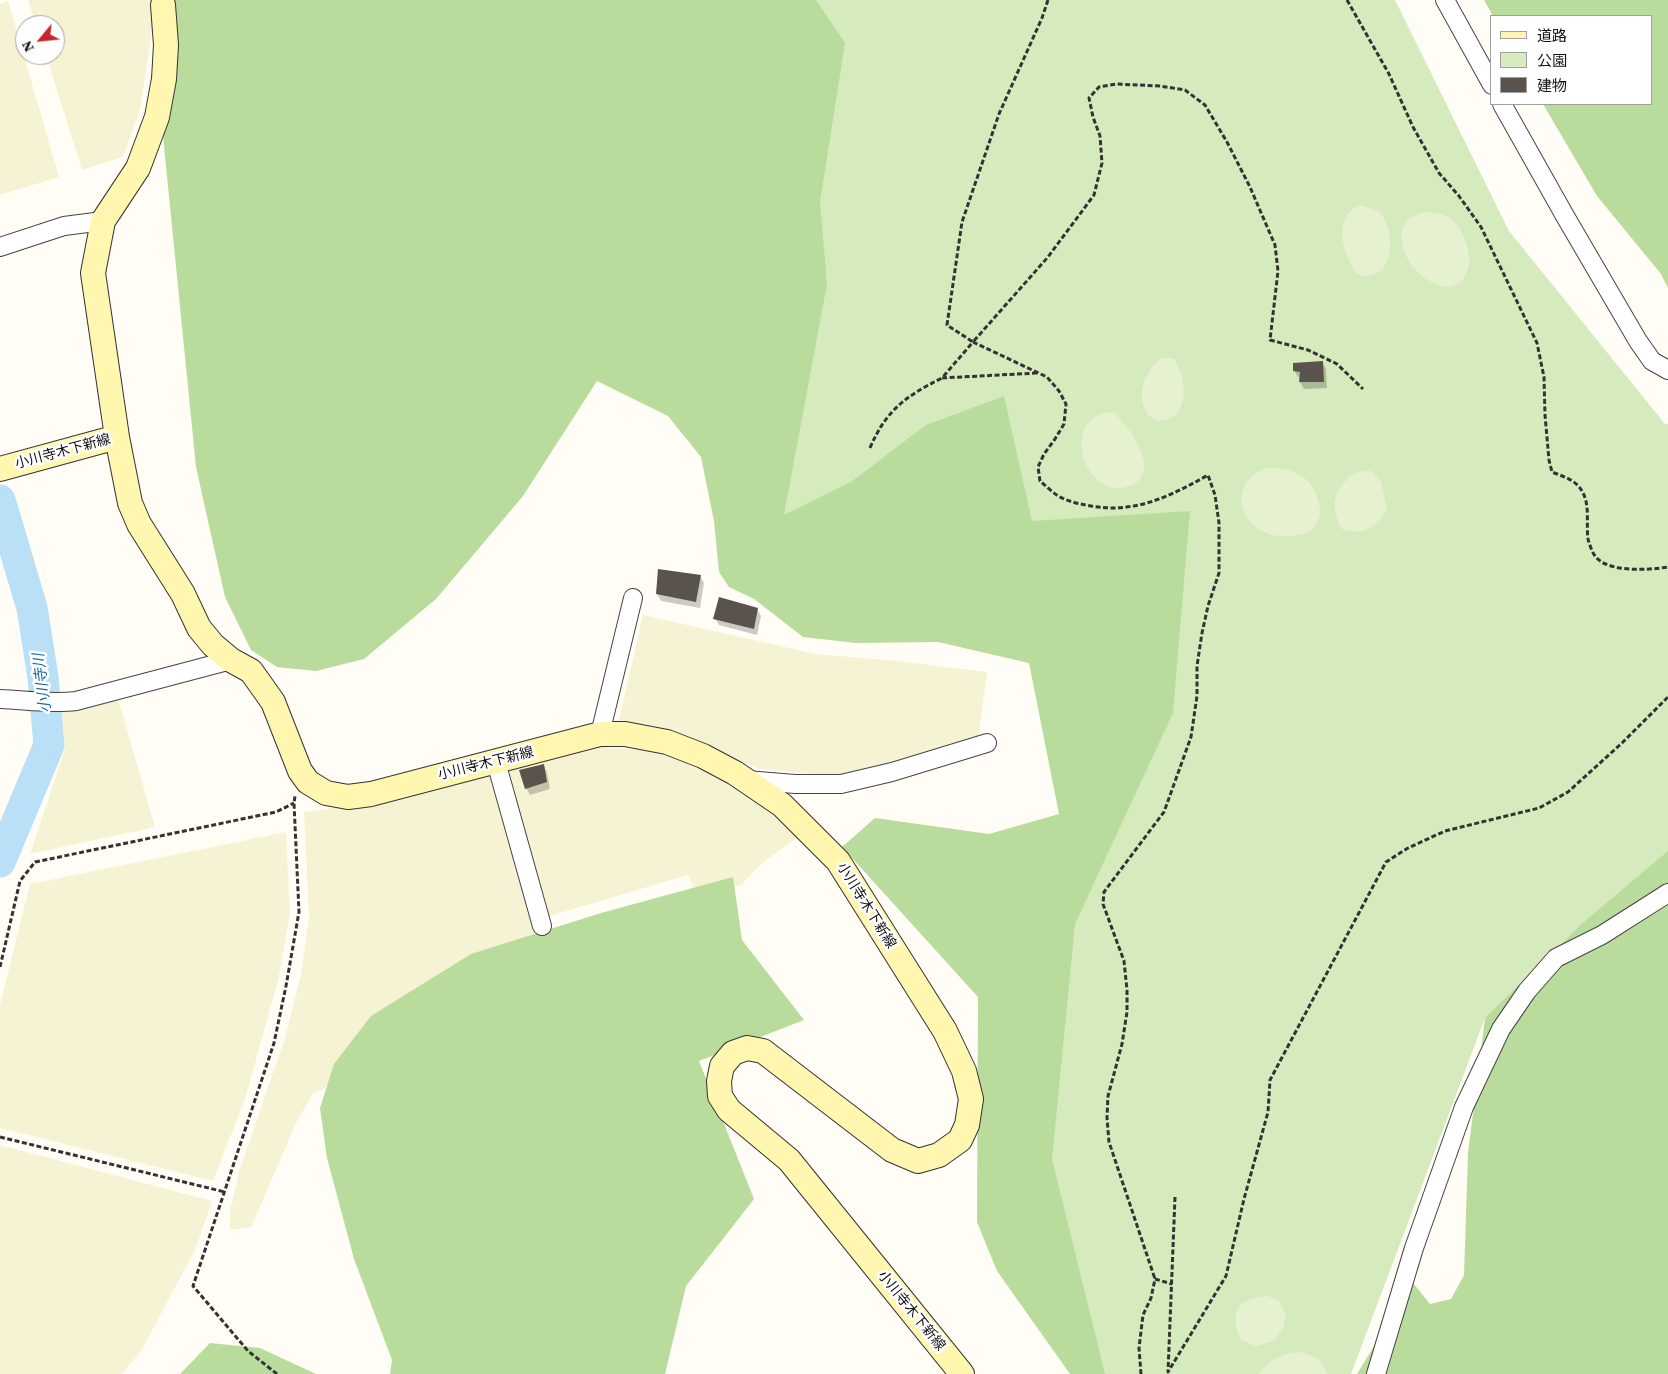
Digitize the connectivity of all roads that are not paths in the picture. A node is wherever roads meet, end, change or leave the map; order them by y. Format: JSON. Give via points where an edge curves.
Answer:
{"nodes":[{"id":1,"x":1444,"y":0,"type":"edge"},
{"id":2,"x":162,"y":2,"type":"edge"},
{"id":3,"x":1490,"y":81,"type":"edge"},
{"id":4,"x":1503,"y":105,"type":"edge"},
{"id":5,"x":102,"y":221,"type":"junction"},
{"id":6,"x":0,"y":247,"type":"edge"},
{"id":7,"x":1668,"y":370,"type":"edge"},
{"id":8,"x":117,"y":437,"type":"junction"},
{"id":9,"x":6,"y":467,"type":"edge"},
{"id":10,"x":634,"y":598,"type":"dead end"},
{"id":11,"x":231,"y":660,"type":"junction"},
{"id":12,"x":0,"y":699,"type":"edge"},
{"id":13,"x":600,"y":734,"type":"junction"},
{"id":14,"x":987,"y":743,"type":"dead end"},
{"id":15,"x":496,"y":762,"type":"junction"},
{"id":16,"x":746,"y":780,"type":"junction"},
{"id":17,"x":1668,"y":893,"type":"edge"},
{"id":18,"x":542,"y":926,"type":"dead end"},
{"id":19,"x":962,"y":1374,"type":"edge"},
{"id":20,"x":1376,"y":1374,"type":"edge"}],
"edges":[{"from":1,"to":3,"type":"street"},
{"from":2,"to":5,"type":"main road","via":[[166,45],[157,117],[138,168]]},
{"from":4,"to":7,"type":"street","via":[[1638,341],[1652,361]]},
{"from":5,"to":6,"type":"street","via":[[64,226]]},
{"from":5,"to":8,"type":"main road","via":[[93,272]]},
{"from":8,"to":9,"type":"main road","name":"小川寺木下新線"},
{"from":8,"to":11,"type":"main road","name":"小川寺木下新線","via":[[130,503],[139,524],[199,628]]},
{"from":10,"to":13,"type":"street"},
{"from":11,"to":12,"type":"street","via":[[76,702],[56,704]]},
{"from":11,"to":15,"type":"main road","name":"小川寺木下新線","via":[[251,671],[273,702],[300,771],[308,782],[326,793],[348,797],[371,794]]},
{"from":13,"to":15,"type":"main road","name":"小川寺木下新線"},
{"from":13,"to":16,"type":"main road","name":"小川寺木下新線","via":[[625,734],[667,742],[703,756]]},
{"from":14,"to":16,"type":"street","via":[[841,784]]},
{"from":15,"to":18,"type":"street"},
{"from":16,"to":19,"type":"main road","name":"小川寺木下新線","via":[[782,805],[838,861],[945,1031],[964,1071],[972,1099],[967,1126],[960,1140],[939,1155],[918,1161],[892,1150],[763,1051],[747,1048],[733,1053],[722,1066],[720,1096],[729,1110],[789,1160]]},
{"from":17,"to":20,"type":"street","via":[[1602,935],[1556,958],[1527,991],[1501,1029],[1461,1115],[1414,1248]]}]}
